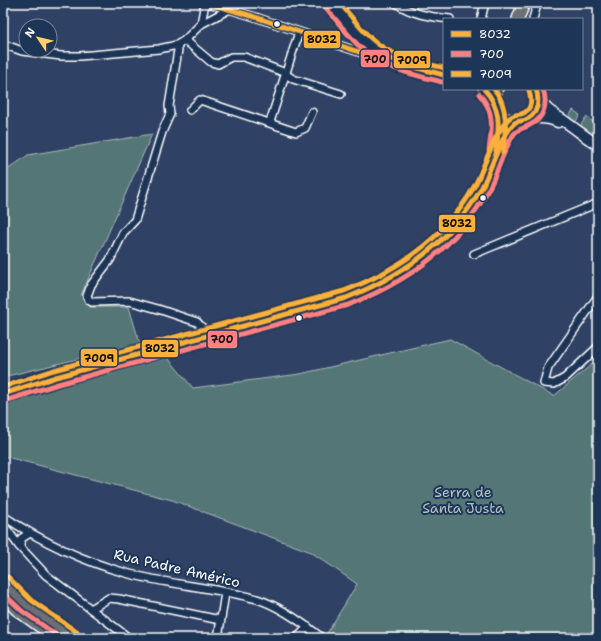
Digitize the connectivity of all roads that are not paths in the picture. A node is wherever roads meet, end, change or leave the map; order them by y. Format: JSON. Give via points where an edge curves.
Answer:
{"nodes":[{"id":1,"x":205,"y":3,"type":"edge"},
{"id":2,"x":208,"y":3,"type":"edge"},
{"id":3,"x":331,"y":3,"type":"edge"},
{"id":4,"x":396,"y":3,"type":"edge"},
{"id":5,"x":485,"y":3,"type":"edge"},
{"id":6,"x":524,"y":3,"type":"edge"},
{"id":7,"x":539,"y":3,"type":"edge"},
{"id":8,"x":230,"y":9,"type":"junction"},
{"id":9,"x":444,"y":18,"type":"edge"},
{"id":10,"x":481,"y":18,"type":"edge"},
{"id":11,"x":518,"y":18,"type":"edge"},
{"id":12,"x":533,"y":18,"type":"edge"},
{"id":13,"x":201,"y":24,"type":"junction"},
{"id":14,"x":299,"y":32,"type":"junction"},
{"id":15,"x":185,"y":40,"type":"junction"},
{"id":16,"x":3,"y":44,"type":"edge"},
{"id":17,"x":177,"y":45,"type":"junction"},
{"id":18,"x":378,"y":53,"type":"junction"},
{"id":19,"x":286,"y":75,"type":"junction"},
{"id":20,"x":443,"y":75,"type":"edge"},
{"id":21,"x":486,"y":90,"type":"edge"},
{"id":22,"x":537,"y":92,"type":"edge"},
{"id":23,"x":341,"y":94,"type":"dead end"},
{"id":24,"x":496,"y":94,"type":"edge"},
{"id":25,"x":190,"y":110,"type":"dead end"},
{"id":26,"x":312,"y":112,"type":"dead end"},
{"id":27,"x":498,"y":112,"type":"junction"},
{"id":28,"x":521,"y":121,"type":"junction"},
{"id":29,"x":270,"y":122,"type":"junction"},
{"id":30,"x":576,"y":130,"type":"junction"},
{"id":31,"x":598,"y":145,"type":"edge"},
{"id":32,"x":496,"y":154,"type":"junction"},
{"id":33,"x":598,"y":203,"type":"edge"},
{"id":34,"x":474,"y":254,"type":"dead end"},
{"id":35,"x":598,"y":296,"type":"edge"},
{"id":36,"x":209,"y":335,"type":"junction"},
{"id":37,"x":598,"y":347,"type":"edge"},
{"id":38,"x":4,"y":393,"type":"edge"},
{"id":39,"x":3,"y":516,"type":"edge"},
{"id":40,"x":3,"y":524,"type":"edge"},
{"id":41,"x":30,"y":533,"type":"junction"},
{"id":42,"x":19,"y":546,"type":"junction"},
{"id":43,"x":3,"y":582,"type":"edge"},
{"id":44,"x":225,"y":593,"type":"junction"},
{"id":45,"x":3,"y":595,"type":"edge"},
{"id":46,"x":91,"y":609,"type":"junction"},
{"id":47,"x":220,"y":620,"type":"junction"},
{"id":48,"x":308,"y":627,"type":"junction"},
{"id":49,"x":56,"y":638,"type":"edge"},
{"id":50,"x":73,"y":638,"type":"edge"},
{"id":51,"x":129,"y":638,"type":"edge"},
{"id":52,"x":218,"y":638,"type":"edge"},
{"id":53,"x":297,"y":638,"type":"edge"},
{"id":54,"x":322,"y":638,"type":"edge"}],
"edges":[{"from":1,"to":13,"type":"street"},
{"from":2,"to":8,"type":"street"},
{"from":3,"to":18,"type":"street"},
{"from":4,"to":9,"type":"street","via":[[424,15]]},
{"from":5,"to":10,"type":"street"},
{"from":6,"to":11,"type":"main road"},
{"from":7,"to":12,"type":"street"},
{"from":8,"to":13,"type":"street"},
{"from":8,"to":14,"type":"street"},
{"from":13,"to":15,"type":"street"},
{"from":14,"to":18,"type":"street","via":[[365,54]]},
{"from":14,"to":19,"type":"street"},
{"from":15,"to":17,"type":"street"},
{"from":15,"to":19,"type":"street","via":[[211,62],[218,64],[231,57],[244,57]]},
{"from":16,"to":17,"type":"street","via":[[22,51],[61,56],[159,49]]},
{"from":17,"to":36,"type":"street","via":[[170,114],[135,220],[123,233],[110,260],[91,285],[87,296],[92,302],[129,301],[158,309],[197,322]]},
{"from":18,"to":20,"type":"street","via":[[403,64]]},
{"from":19,"to":23,"type":"street"},
{"from":19,"to":29,"type":"street"},
{"from":21,"to":24,"type":"street"},
{"from":22,"to":28,"type":"main road","via":[[538,103],[535,111]]},
{"from":22,"to":30,"type":"street","via":[[546,109]]},
{"from":24,"to":27,"type":"main road"},
{"from":25,"to":29,"type":"street","via":[[200,100]]},
{"from":26,"to":29,"type":"street","via":[[305,128],[296,132]]},
{"from":27,"to":28,"type":"main road","via":[[508,120]]},
{"from":27,"to":32,"type":"main road"},
{"from":28,"to":30,"type":"street","via":[[537,117],[550,118]]},
{"from":28,"to":32,"type":"main road","via":[[507,133]]},
{"from":30,"to":31,"type":"street"},
{"from":32,"to":36,"type":"main road","via":[[482,187],[459,221],[431,250],[407,268],[377,286],[346,298]]},
{"from":33,"to":34,"type":"street"},
{"from":35,"to":37,"type":"street","via":[[548,368],[544,383],[554,384],[565,378]]},
{"from":36,"to":38,"type":"main road"},
{"from":39,"to":41,"type":"street","name":"Rua Padre Américo"},
{"from":40,"to":42,"type":"street"},
{"from":41,"to":42,"type":"street","via":[[22,538]]},
{"from":41,"to":44,"type":"street","name":"Rua Padre Américo","via":[[73,554],[126,573]]},
{"from":42,"to":46,"type":"street","via":[[46,575]]},
{"from":43,"to":50,"type":"main road","via":[[26,604]]},
{"from":44,"to":47,"type":"street"},
{"from":44,"to":48,"type":"street","name":"Rua Padre Américo","via":[[258,600],[286,612]]},
{"from":45,"to":49,"type":"main road"},
{"from":46,"to":47,"type":"street","via":[[109,598]]},
{"from":46,"to":51,"type":"street"},
{"from":47,"to":52,"type":"street"},
{"from":48,"to":53,"type":"street"},
{"from":48,"to":54,"type":"street","name":"Rua Padre Américo"}]}
